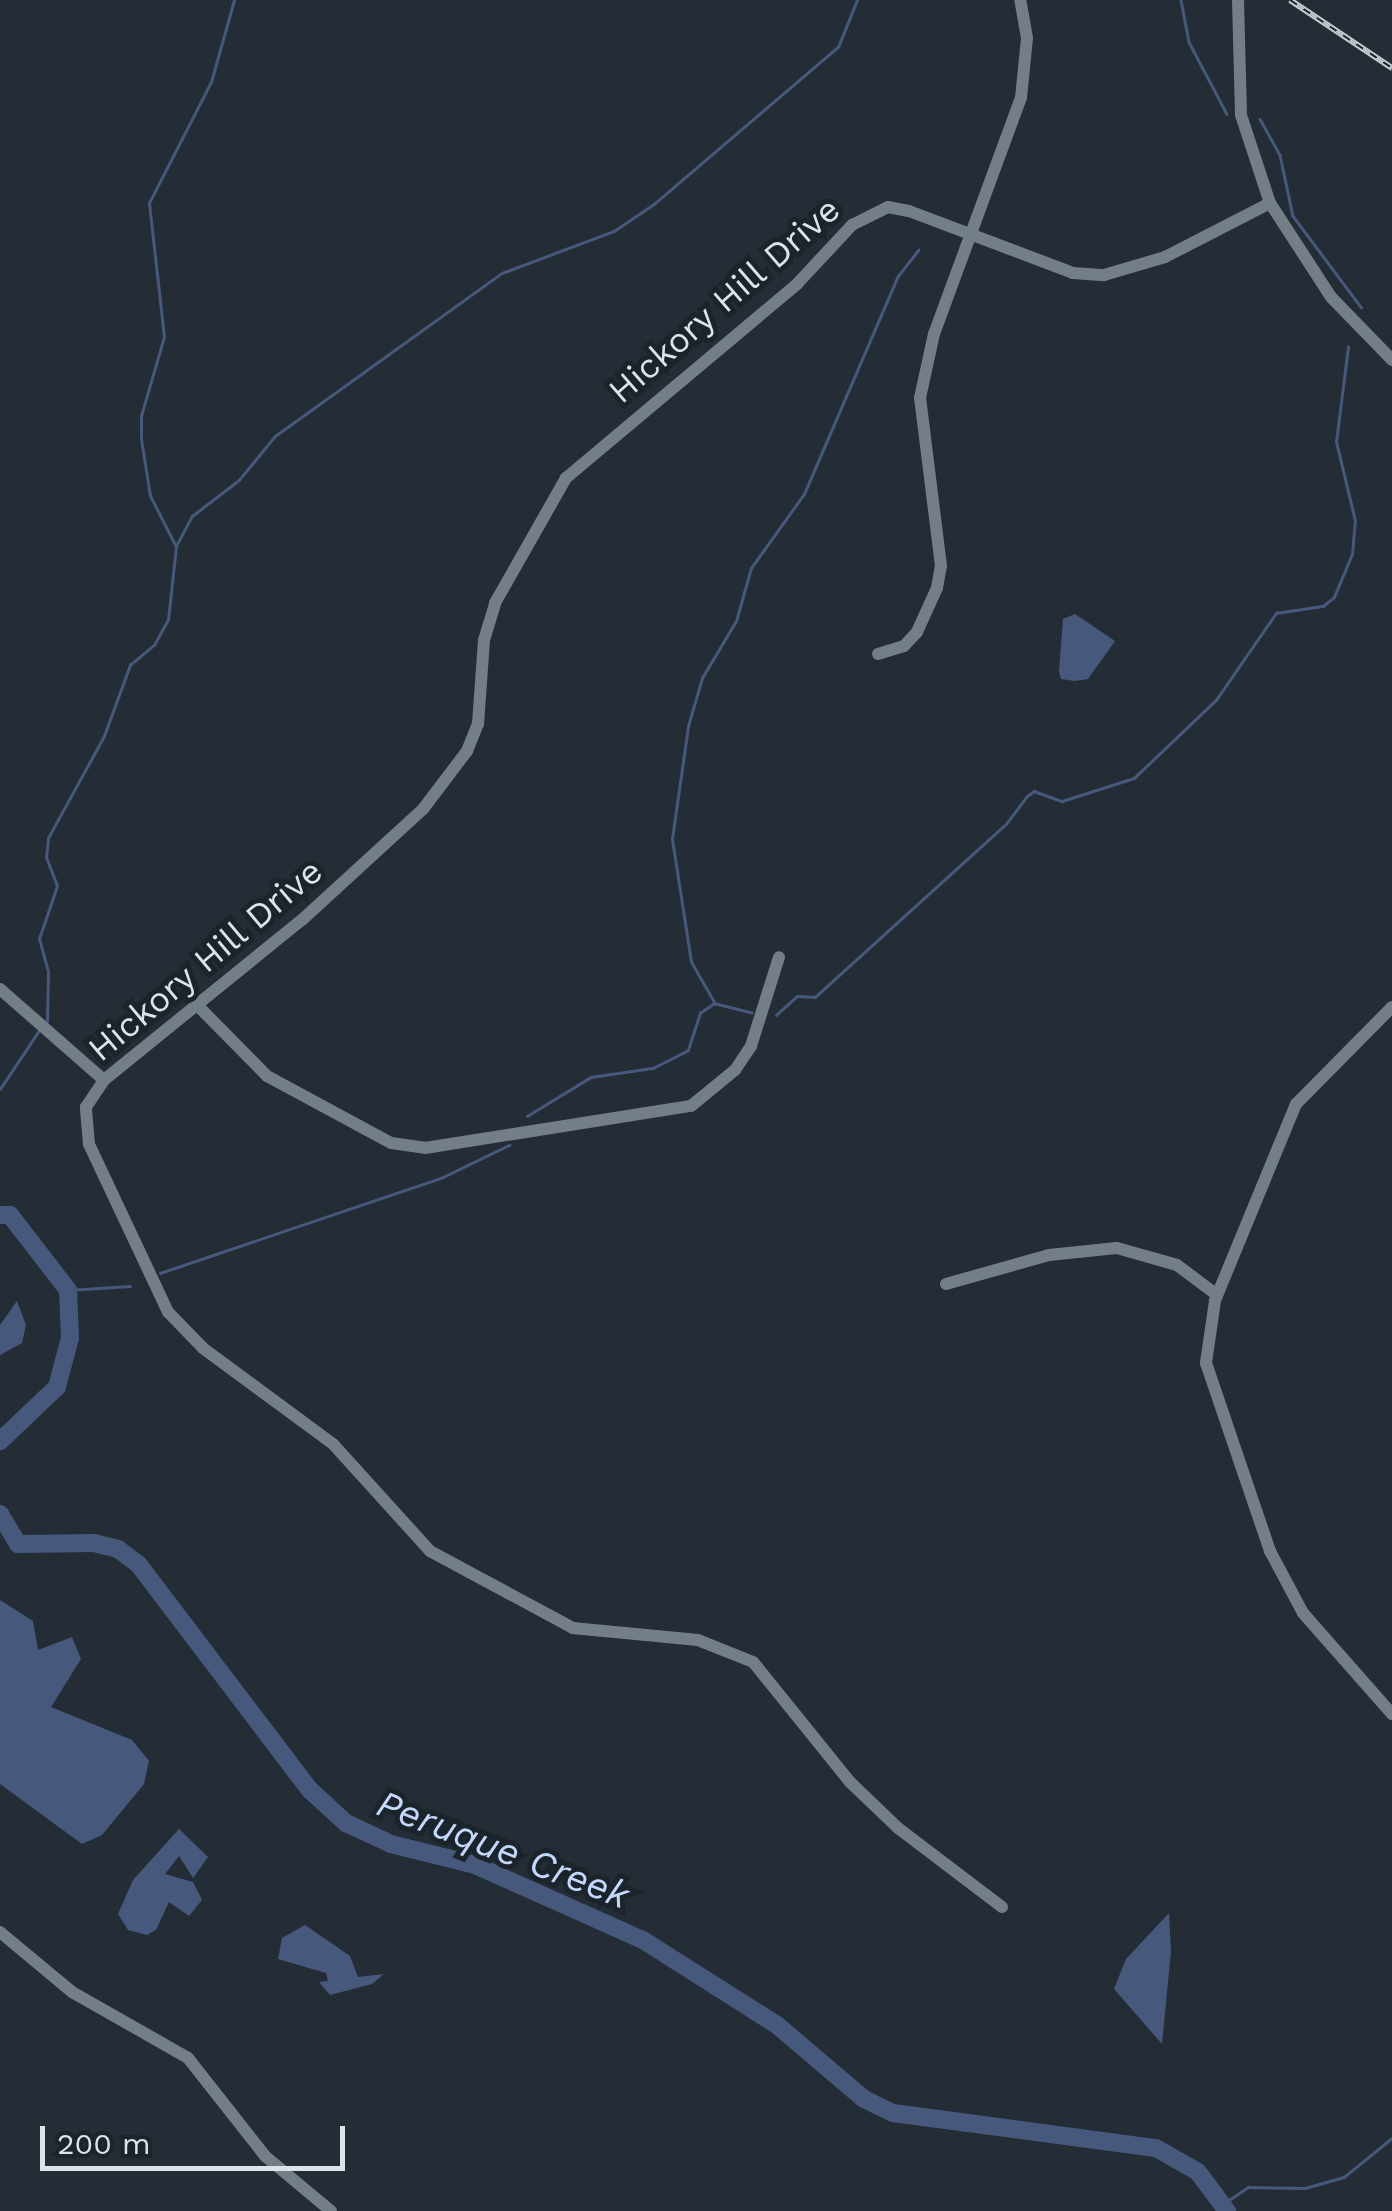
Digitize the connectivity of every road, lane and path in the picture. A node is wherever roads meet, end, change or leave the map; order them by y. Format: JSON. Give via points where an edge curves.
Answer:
{"nodes":[{"id":1,"x":1020,"y":0,"type":"edge"},
{"id":2,"x":1238,"y":0,"type":"edge"},
{"id":3,"x":1270,"y":202,"type":"junction"},
{"id":4,"x":976,"y":232,"type":"junction"},
{"id":5,"x":1392,"y":360,"type":"edge"},
{"id":6,"x":878,"y":654,"type":"dead end"},
{"id":7,"x":778,"y":956,"type":"dead end"},
{"id":8,"x":0,"y":989,"type":"edge"},
{"id":9,"x":197,"y":1004,"type":"junction"},
{"id":10,"x":1392,"y":1008,"type":"edge"},
{"id":11,"x":104,"y":1080,"type":"junction"},
{"id":12,"x":946,"y":1284,"type":"dead end"},
{"id":13,"x":1217,"y":1294,"type":"junction"},
{"id":14,"x":1392,"y":1714,"type":"edge"},
{"id":15,"x":1002,"y":1907,"type":"dead end"},
{"id":16,"x":0,"y":1932,"type":"edge"},
{"id":17,"x":331,"y":2211,"type":"edge"}],
"edges":[{"from":1,"to":4,"type":"street","via":[[1027,38],[1021,98]]},
{"from":2,"to":3,"type":"street","via":[[1241,115]]},
{"from":3,"to":4,"type":"street","name":"Hickory Hill Drive","via":[[1165,258],[1104,275],[1073,273]]},
{"from":3,"to":5,"type":"street","via":[[1331,297]]},
{"from":4,"to":6,"type":"street","via":[[934,334],[920,398],[941,566],[937,588],[917,632],[904,646]]},
{"from":4,"to":9,"type":"street","name":"Hickory Hill Drive","via":[[888,207],[870,214],[770,308],[596,448],[566,478],[495,603],[484,640],[478,724],[467,752],[423,809],[369,861]]},
{"from":7,"to":9,"type":"street","via":[[751,1046],[735,1070],[691,1106],[425,1148],[391,1143],[267,1076]]},
{"from":8,"to":11,"type":"street"},
{"from":9,"to":11,"type":"street","name":"Hickory Hill Drive"},
{"from":10,"to":13,"type":"street","via":[[1296,1104]]},
{"from":11,"to":15,"type":"street","name":"Hickory Hill Drive","via":[[86,1107],[89,1144],[157,1295],[203,1348],[314,1427],[453,1568],[573,1628],[698,1640],[753,1662],[850,1782]]},
{"from":12,"to":13,"type":"street","via":[[1049,1255],[1118,1248],[1177,1266]]},
{"from":13,"to":14,"type":"street","via":[[1208,1380],[1270,1552],[1302,1612]]},
{"from":16,"to":17,"type":"street","via":[[38,1969],[188,2058],[265,2156]]}]}
